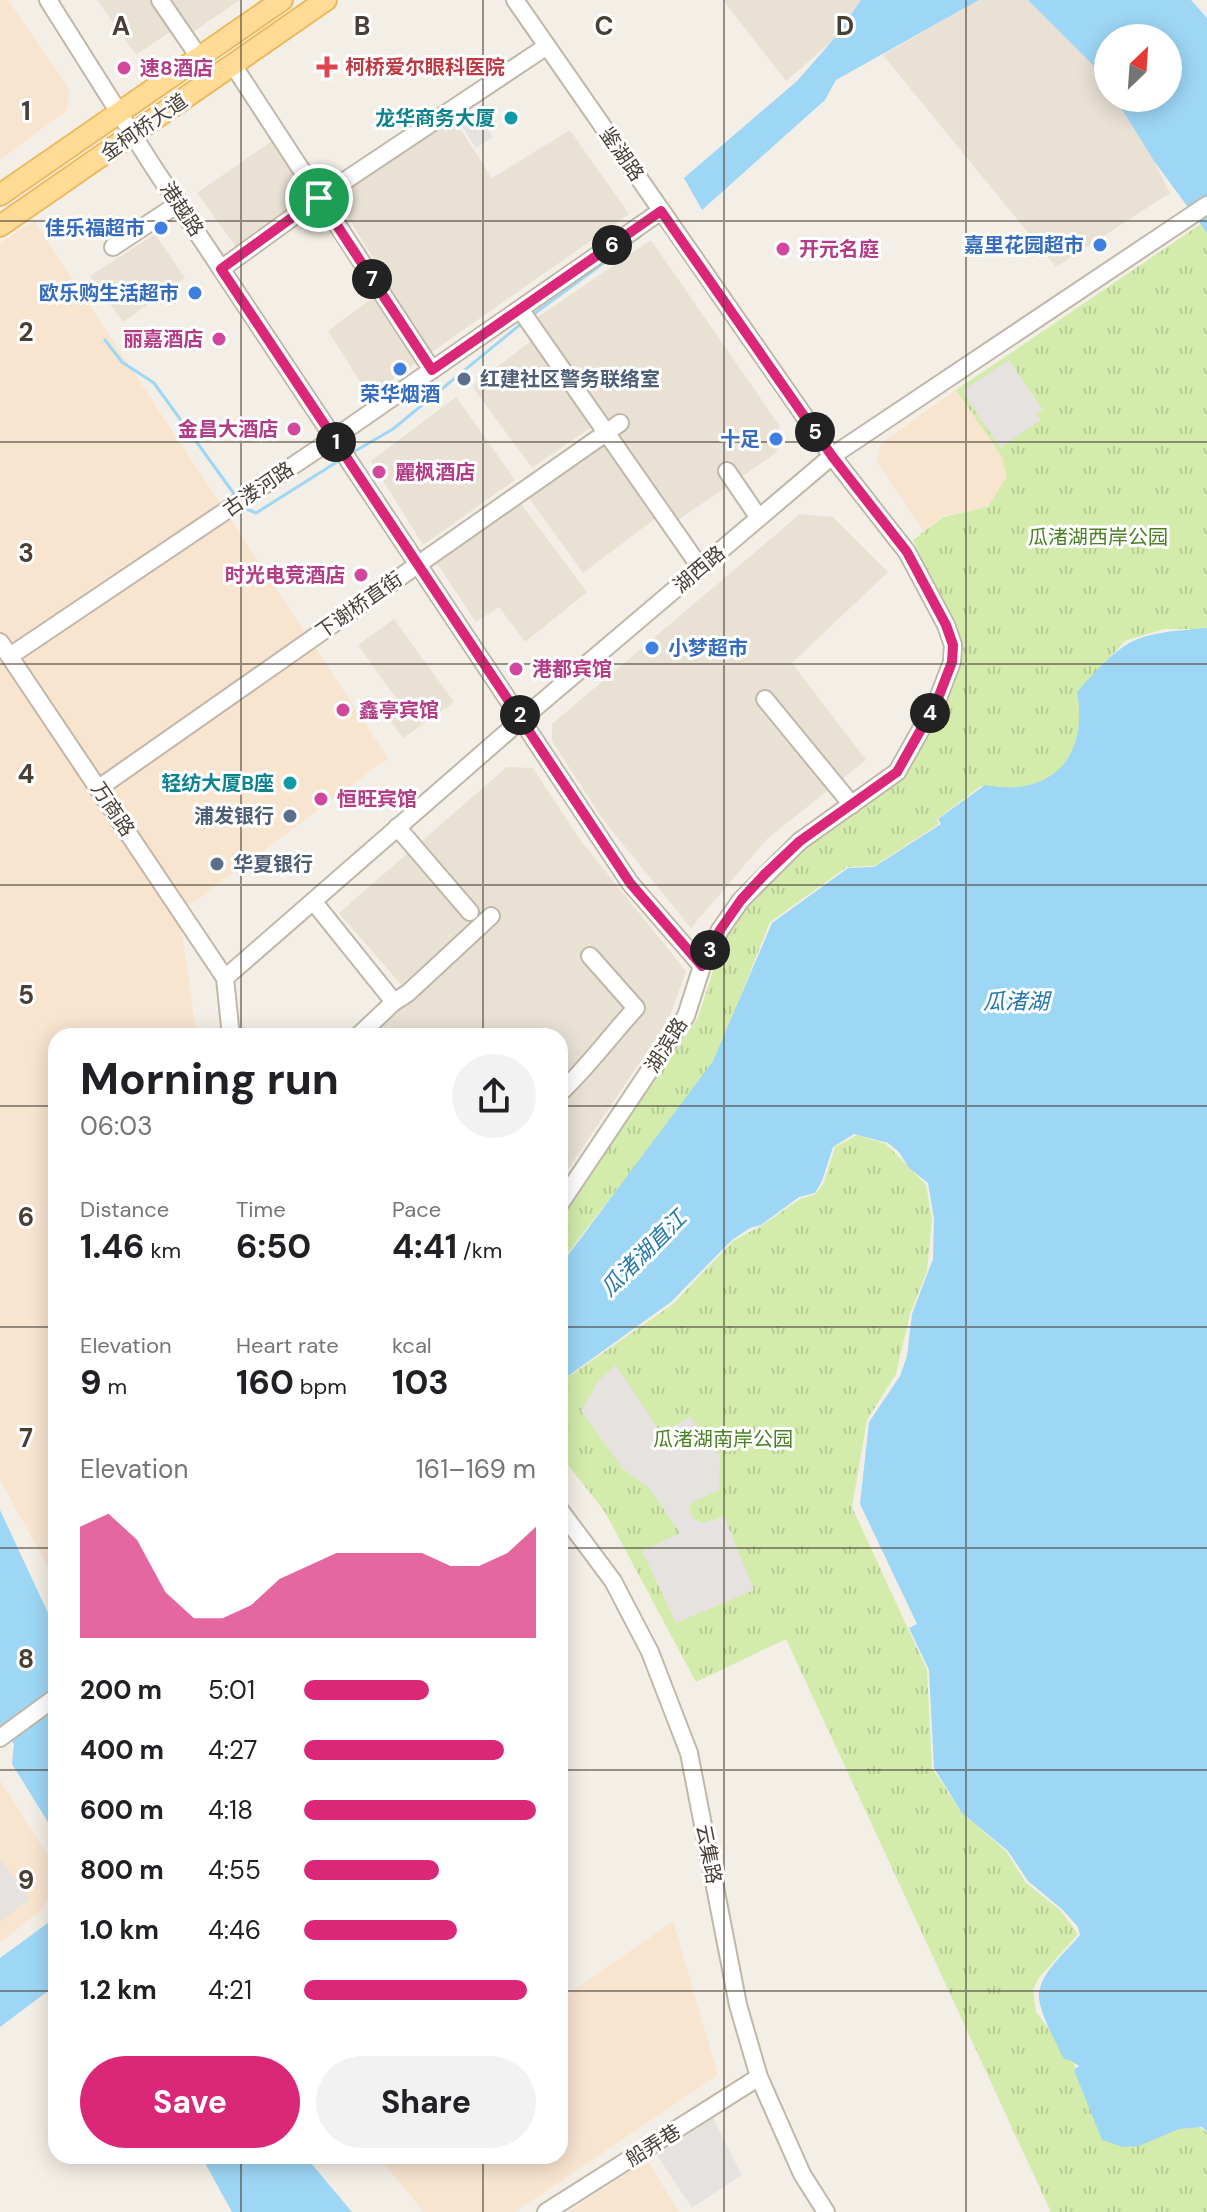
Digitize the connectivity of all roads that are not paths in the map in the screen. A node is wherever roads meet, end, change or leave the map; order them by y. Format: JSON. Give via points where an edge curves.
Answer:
{"nodes":[{"id":1,"x":48,"y":0,"type":"edge"},
{"id":2,"x":160,"y":0,"type":"edge"},
{"id":3,"x":282,"y":0,"type":"edge"},
{"id":4,"x":326,"y":0,"type":"edge"},
{"id":5,"x":515,"y":0,"type":"edge"},
{"id":6,"x":547,"y":46,"type":"junction"},
{"id":7,"x":199,"y":57,"type":"junction"},
{"id":8,"x":233,"y":65,"type":"junction"},
{"id":9,"x":118,"y":111,"type":"junction"},
{"id":10,"x":133,"y":135,"type":"junction"},
{"id":11,"x":0,"y":195,"type":"edge"},
{"id":12,"x":319,"y":198,"type":"junction"},
{"id":13,"x":178,"y":204,"type":"junction"},
{"id":14,"x":1207,"y":205,"type":"edge"},
{"id":15,"x":661,"y":211,"type":"junction"},
{"id":16,"x":0,"y":226,"type":"edge"},
{"id":17,"x":113,"y":247,"type":"dead end"},
{"id":18,"x":221,"y":269,"type":"junction"},
{"id":19,"x":525,"y":316,"type":"junction"},
{"id":20,"x":432,"y":370,"type":"junction"},
{"id":21,"x":613,"y":427,"type":"junction"},
{"id":22,"x":342,"y":451,"type":"junction"},
{"id":23,"x":832,"y":456,"type":"junction"},
{"id":24,"x":727,"y":471,"type":"dead end"},
{"id":25,"x":759,"y":518,"type":"junction"},
{"id":26,"x":418,"y":563,"type":"junction"},
{"id":27,"x":700,"y":567,"type":"junction"},
{"id":28,"x":946,"y":625,"type":"joint"},
{"id":29,"x":5,"y":649,"type":"edge"},
{"id":30,"x":765,"y":699,"type":"dead end"},
{"id":31,"x":522,"y":719,"type":"junction"},
{"id":32,"x":99,"y":788,"type":"junction"},
{"id":33,"x":852,"y":805,"type":"junction"},
{"id":34,"x":397,"y":827,"type":"junction"},
{"id":35,"x":313,"y":901,"type":"junction"},
{"id":36,"x":470,"y":912,"type":"dead end"},
{"id":37,"x":491,"y":916,"type":"dead end"},
{"id":38,"x":590,"y":956,"type":"dead end"},
{"id":39,"x":702,"y":966,"type":"junction"},
{"id":40,"x":225,"y":978,"type":"junction"},
{"id":41,"x":394,"y":1002,"type":"junction"},
{"id":42,"x":230,"y":1028,"type":"edge"},
{"id":43,"x":366,"y":1028,"type":"edge"},
{"id":44,"x":568,"y":1086,"type":"edge"},
{"id":45,"x":568,"y":1192,"type":"edge"},
{"id":46,"x":568,"y":1521,"type":"edge"},
{"id":47,"x":48,"y":1703,"type":"edge"},
{"id":48,"x":0,"y":1738,"type":"edge"},
{"id":49,"x":759,"y":2077,"type":"junction"},
{"id":50,"x":546,"y":2212,"type":"edge"},
{"id":51,"x":826,"y":2212,"type":"edge"}],
"edges":[{"from":1,"to":9,"type":"street","name":"港越路"},
{"from":2,"to":7,"type":"street"},
{"from":3,"to":7,"type":"main road","name":"金柯桥大道"},
{"from":4,"to":8,"type":"main road","name":"金柯桥大道"},
{"from":5,"to":6,"type":"street","name":"鉴湖路"},
{"from":6,"to":12,"type":"street"},
{"from":6,"to":15,"type":"street","name":"鉴湖路"},
{"from":7,"to":9,"type":"main road","name":"金柯桥大道"},
{"from":8,"to":10,"type":"main road","name":"金柯桥大道"},
{"from":8,"to":12,"type":"street"},
{"from":9,"to":10,"type":"street","name":"港越路"},
{"from":9,"to":11,"type":"main road","name":"金柯桥大道"},
{"from":10,"to":13,"type":"street","name":"港越路"},
{"from":10,"to":16,"type":"main road","name":"金柯桥大道"},
{"from":12,"to":18,"type":"street"},
{"from":12,"to":20,"type":"street"},
{"from":13,"to":17,"type":"street"},
{"from":13,"to":18,"type":"street","name":"港越路"},
{"from":14,"to":23,"type":"street","name":"湖西路"},
{"from":15,"to":19,"type":"street","name":"古溇河路"},
{"from":15,"to":23,"type":"street","name":"鉴湖路"},
{"from":18,"to":22,"type":"street","name":"港越路"},
{"from":19,"to":20,"type":"street","name":"古溇河路"},
{"from":19,"to":21,"type":"street"},
{"from":20,"to":22,"type":"street","name":"古溇河路"},
{"from":21,"to":26,"type":"street","name":"下谢桥直街"},
{"from":21,"to":27,"type":"street"},
{"from":22,"to":26,"type":"street","name":"港越路"},
{"from":22,"to":29,"type":"street","name":"古溇河路","via":[[240,502]]},
{"from":23,"to":25,"type":"street","name":"湖西路"},
{"from":23,"to":28,"type":"street","name":"鉴湖路","via":[[907,552]]},
{"from":24,"to":25,"type":"street"},
{"from":25,"to":27,"type":"street","name":"湖西路"},
{"from":26,"to":31,"type":"street","name":"港越路"},
{"from":26,"to":32,"type":"street","name":"下谢桥直街"},
{"from":27,"to":31,"type":"street","name":"湖西路"},
{"from":28,"to":33,"type":"street","name":"湖滨路","via":[[952,662],[937,701],[897,772]]},
{"from":29,"to":32,"type":"street","name":"万商路"},
{"from":30,"to":33,"type":"street"},
{"from":31,"to":34,"type":"street","name":"湖西路"},
{"from":31,"to":39,"type":"street","name":"港越路","via":[[630,883]]},
{"from":32,"to":40,"type":"street","name":"万商路"},
{"from":33,"to":39,"type":"street","name":"湖滨路","via":[[800,841],[741,900]]},
{"from":34,"to":35,"type":"street","name":"湖西路"},
{"from":34,"to":36,"type":"street"},
{"from":35,"to":40,"type":"street","name":"湖西路"},
{"from":35,"to":41,"type":"street"},
{"from":37,"to":41,"type":"street"},
{"from":38,"to":44,"type":"street","via":[[636,1008]]},
{"from":39,"to":45,"type":"street","name":"湖滨路","via":[[686,1016]]},
{"from":40,"to":42,"type":"street"},
{"from":41,"to":43,"type":"street"},
{"from":46,"to":49,"type":"street","name":"云集路","via":[[613,1581],[650,1652],[689,1753],[738,2005]]},
{"from":47,"to":48,"type":"street"},
{"from":49,"to":50,"type":"street","name":"船弄巷"},
{"from":49,"to":51,"type":"street","name":"云集路","via":[[802,2174]]}]}
